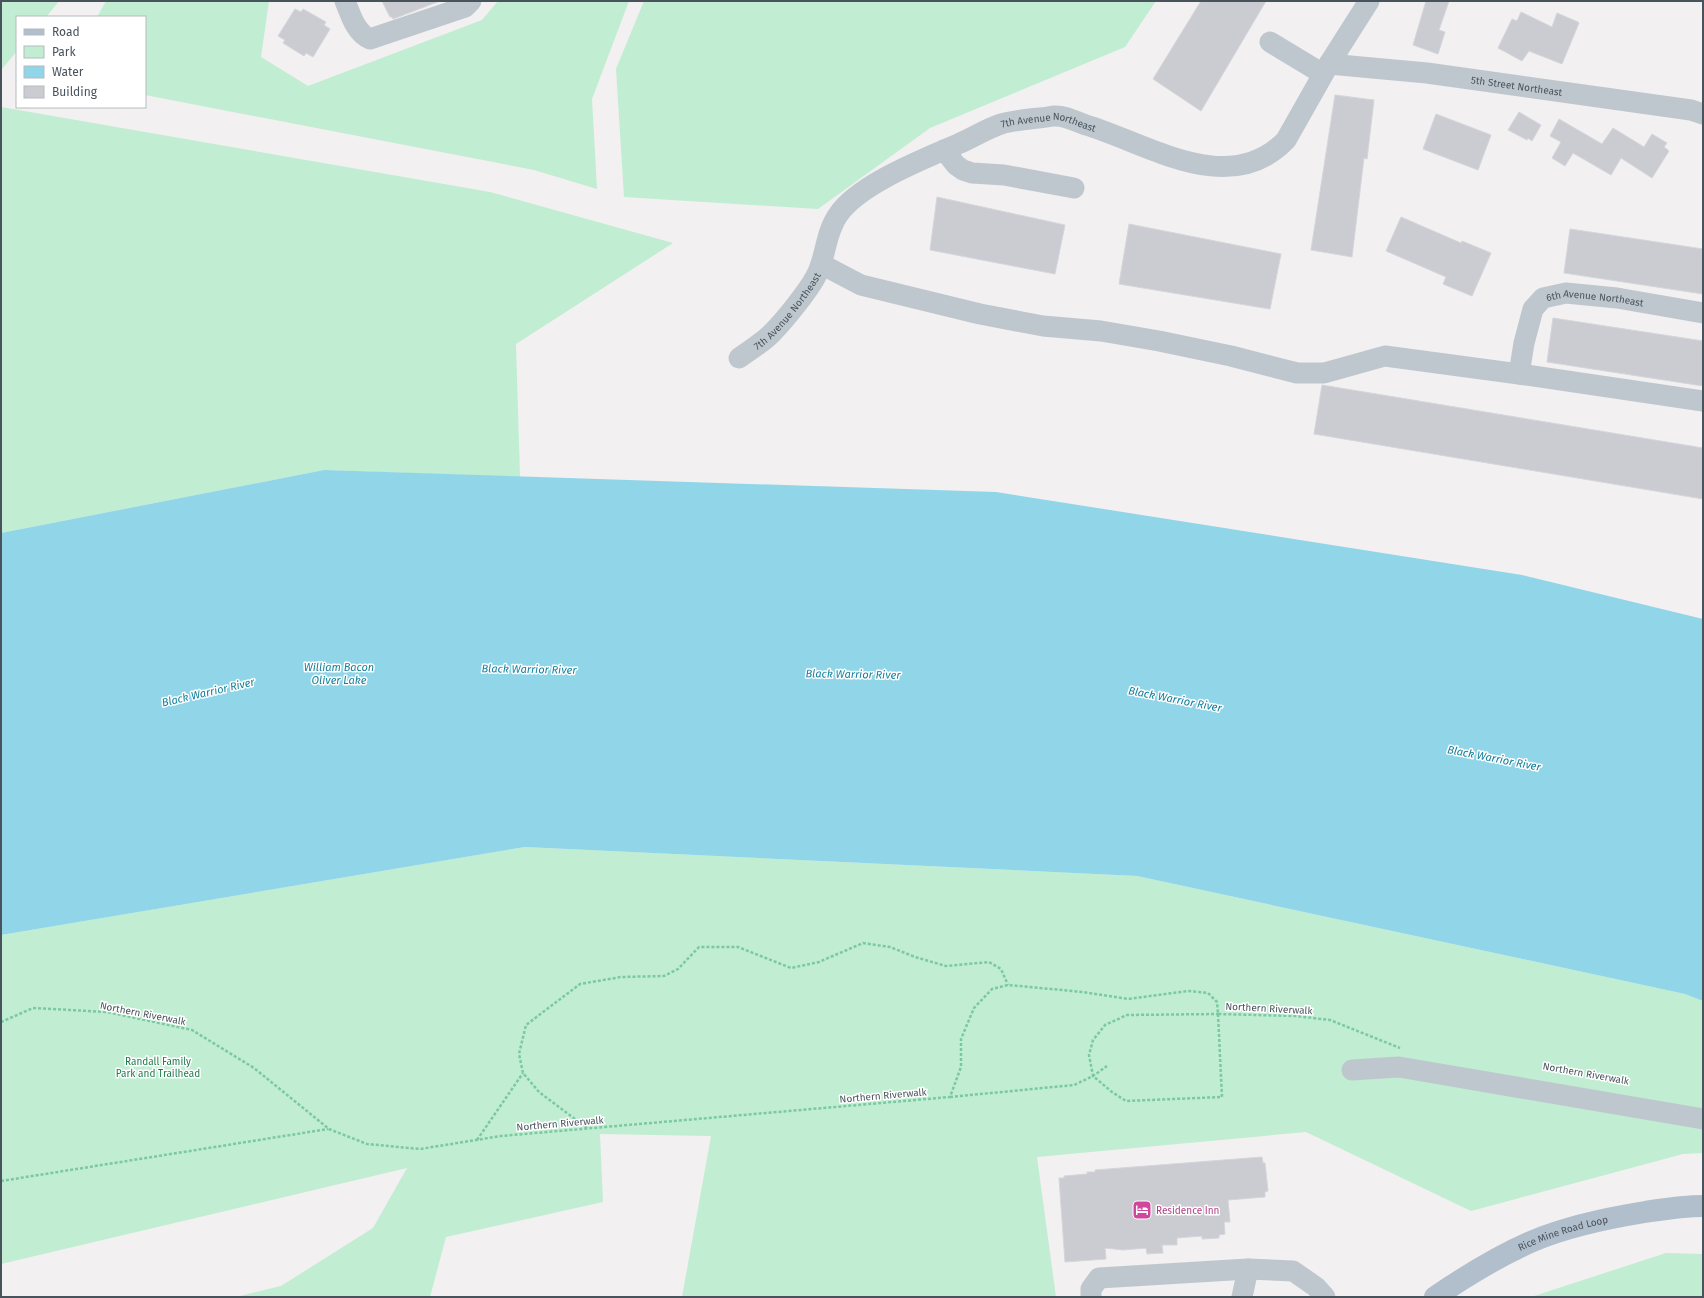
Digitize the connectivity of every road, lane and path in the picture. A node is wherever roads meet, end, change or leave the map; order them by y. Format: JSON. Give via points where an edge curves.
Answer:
{"nodes":[{"id":1,"x":345,"y":1,"type":"edge"},
{"id":2,"x":471,"y":1,"type":"edge"},
{"id":3,"x":1368,"y":1,"type":"edge"},
{"id":4,"x":1270,"y":42,"type":"dead end"},
{"id":5,"x":1326,"y":69,"type":"junction"},
{"id":6,"x":1703,"y":114,"type":"edge"},
{"id":7,"x":949,"y":148,"type":"junction"},
{"id":8,"x":1074,"y":188,"type":"dead end"},
{"id":9,"x":820,"y":264,"type":"junction"},
{"id":10,"x":1703,"y":313,"type":"edge"},
{"id":11,"x":739,"y":358,"type":"dead end"},
{"id":12,"x":1519,"y":374,"type":"junction"},
{"id":13,"x":1703,"y":401,"type":"edge"},
{"id":14,"x":1008,"y":985,"type":"junction"},
{"id":15,"x":1218,"y":1014,"type":"junction"},
{"id":16,"x":1,"y":1022,"type":"edge"},
{"id":17,"x":1403,"y":1049,"type":"dead end"},
{"id":18,"x":1107,"y":1066,"type":"dead end"},
{"id":19,"x":1352,"y":1070,"type":"dead end"},
{"id":20,"x":523,"y":1073,"type":"junction"},
{"id":21,"x":1093,"y":1076,"type":"junction"},
{"id":22,"x":950,"y":1097,"type":"junction"},
{"id":23,"x":1703,"y":1119,"type":"edge"},
{"id":24,"x":329,"y":1129,"type":"junction"},
{"id":25,"x":588,"y":1129,"type":"junction"},
{"id":26,"x":477,"y":1140,"type":"junction"},
{"id":27,"x":1,"y":1181,"type":"edge"},
{"id":28,"x":1703,"y":1206,"type":"edge"},
{"id":29,"x":1248,"y":1269,"type":"junction"},
{"id":30,"x":1091,"y":1297,"type":"edge"},
{"id":31,"x":1242,"y":1297,"type":"edge"},
{"id":32,"x":1325,"y":1297,"type":"edge"},
{"id":33,"x":1435,"y":1297,"type":"edge"}],
"edges":[{"from":1,"to":2,"type":"street","via":[[358,29],[363,36],[370,39],[465,7]]},
{"from":3,"to":5,"type":"street","name":"7th Avenue Northeast"},
{"from":4,"to":5,"type":"street"},
{"from":5,"to":6,"type":"street","name":"5th Street Northeast","via":[[1427,73],[1691,110]]},
{"from":5,"to":7,"type":"street","name":"7th Avenue Northeast","via":[[1286,140],[1277,150],[1260,160],[1241,166],[1202,166],[1164,156],[1111,133],[1057,116],[1001,124]]},
{"from":7,"to":8,"type":"street","via":[[956,165],[972,173],[986,173]]},
{"from":7,"to":9,"type":"street","name":"7th Avenue Northeast","via":[[880,181],[849,202],[837,216]]},
{"from":9,"to":11,"type":"street","name":"7th Avenue Northeast","via":[[807,289],[771,334]]},
{"from":9,"to":12,"type":"street","via":[[861,286],[980,314],[1043,326],[1101,331],[1159,341],[1297,373],[1324,373],[1385,356]]},
{"from":10,"to":12,"type":"street","name":"6th Avenue Northeast","via":[[1603,296],[1566,293],[1543,298],[1533,309]]},
{"from":12,"to":13,"type":"street"},
{"from":14,"to":15,"type":"path","name":"Northern Riverwalk","via":[[1128,999],[1188,991],[1208,993],[1217,1002]]},
{"from":14,"to":20,"type":"path","via":[[1001,969],[989,962],[946,966],[890,947],[862,943],[819,962],[791,968],[738,947],[699,947],[678,969],[664,976],[621,977],[580,984],[526,1025],[519,1054]]},
{"from":14,"to":22,"type":"path","name":"Northern Riverwalk","via":[[992,989],[974,1008],[961,1039],[961,1067]]},
{"from":15,"to":17,"type":"path","name":"Northern Riverwalk","via":[[1295,1016],[1330,1020]]},
{"from":15,"to":21,"type":"path","via":[[1127,1015],[1105,1025],[1093,1040],[1089,1055]]},
{"from":15,"to":21,"type":"path","via":[[1222,1097],[1126,1101]]},
{"from":16,"to":24,"type":"path","name":"Northern Riverwalk","via":[[33,1008],[106,1012],[192,1030],[254,1068]]},
{"from":18,"to":21,"type":"path"},
{"from":19,"to":23,"type":"street","via":[[1400,1067]]},
{"from":20,"to":25,"type":"path","via":[[539,1092]]},
{"from":20,"to":26,"type":"path"},
{"from":21,"to":22,"type":"path","via":[[1074,1085]]},
{"from":22,"to":25,"type":"path","name":"Northern Riverwalk"},
{"from":24,"to":26,"type":"path","name":"Northern Riverwalk","via":[[367,1144],[420,1149]]},
{"from":24,"to":27,"type":"path"},
{"from":25,"to":26,"type":"path","name":"Northern Riverwalk"},
{"from":28,"to":33,"type":"main road","name":"Rice Mine Road Loop","via":[[1632,1214],[1580,1226],[1534,1241],[1471,1272]]},
{"from":29,"to":30,"type":"street","via":[[1100,1278],[1091,1289]]},
{"from":29,"to":31,"type":"street"},
{"from":29,"to":32,"type":"street","via":[[1293,1271],[1316,1287]]}]}
